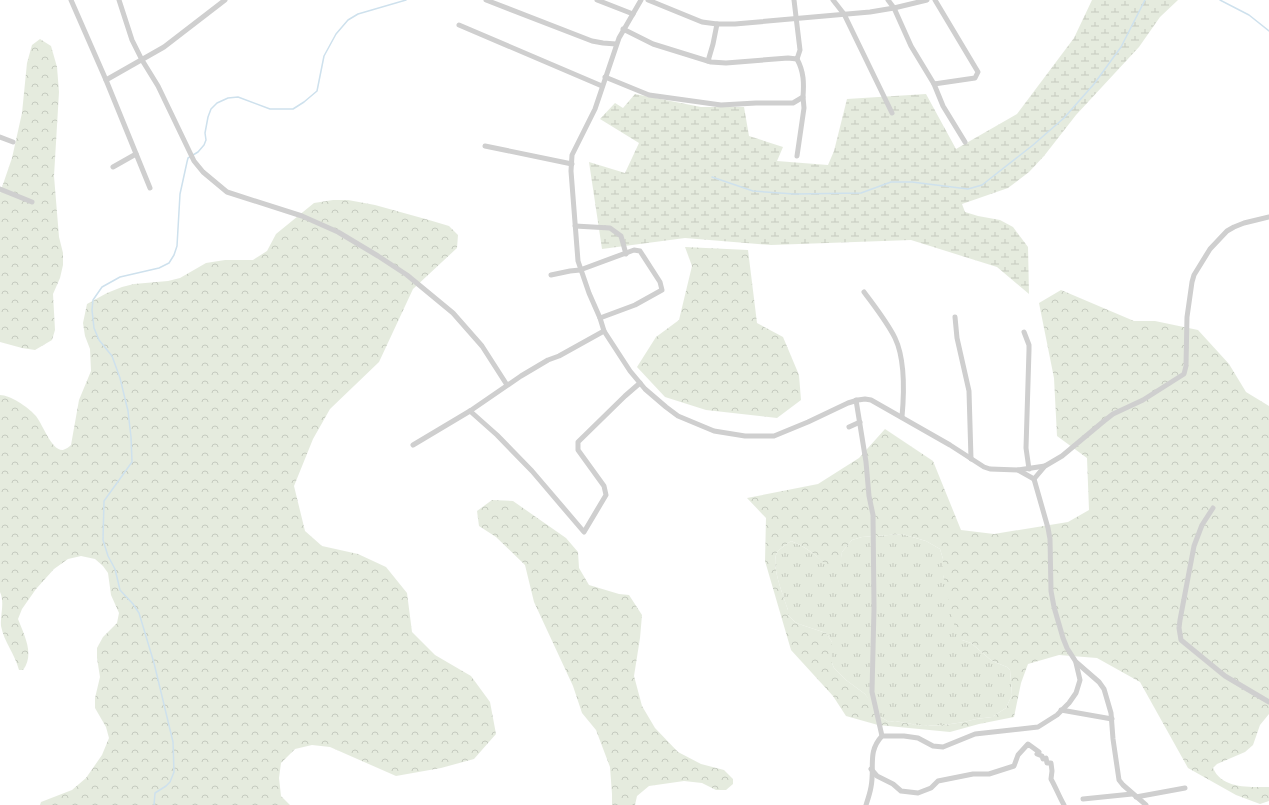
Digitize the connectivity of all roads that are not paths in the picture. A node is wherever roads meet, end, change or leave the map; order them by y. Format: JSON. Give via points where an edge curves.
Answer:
{"nodes":[{"id":1,"x":70,"y":0,"type":"edge"},
{"id":2,"x":119,"y":0,"type":"edge"},
{"id":3,"x":225,"y":0,"type":"edge"},
{"id":4,"x":486,"y":0,"type":"edge"},
{"id":5,"x":597,"y":0,"type":"edge"},
{"id":6,"x":641,"y":0,"type":"edge"},
{"id":7,"x":648,"y":0,"type":"edge"},
{"id":8,"x":794,"y":0,"type":"edge"},
{"id":9,"x":833,"y":0,"type":"edge"},
{"id":10,"x":888,"y":0,"type":"edge"},
{"id":11,"x":927,"y":0,"type":"edge"},
{"id":12,"x":935,"y":0,"type":"edge"},
{"id":13,"x":894,"y":8,"type":"junction"},
{"id":14,"x":633,"y":14,"type":"junction"},
{"id":15,"x":844,"y":14,"type":"junction"},
{"id":16,"x":797,"y":18,"type":"junction"},
{"id":17,"x":717,"y":24,"type":"junction"},
{"id":18,"x":460,"y":25,"type":"dead end"},
{"id":19,"x":623,"y":29,"type":"junction"},
{"id":20,"x":616,"y":44,"type":"junction"},
{"id":21,"x":797,"y":59,"type":"junction"},
{"id":22,"x":142,"y":60,"type":"junction"},
{"id":23,"x":708,"y":61,"type":"junction"},
{"id":24,"x":605,"y":77,"type":"junction"},
{"id":25,"x":106,"y":80,"type":"junction"},
{"id":26,"x":934,"y":84,"type":"junction"},
{"id":27,"x":602,"y":86,"type":"junction"},
{"id":28,"x":802,"y":97,"type":"junction"},
{"id":29,"x":892,"y":113,"type":"dead end"},
{"id":30,"x":0,"y":137,"type":"edge"},
{"id":31,"x":13,"y":142,"type":"dead end"},
{"id":32,"x":965,"y":142,"type":"dead end"},
{"id":33,"x":485,"y":146,"type":"dead end"},
{"id":34,"x":136,"y":154,"type":"junction"},
{"id":35,"x":797,"y":156,"type":"dead end"},
{"id":36,"x":572,"y":164,"type":"junction"},
{"id":37,"x":113,"y":167,"type":"dead end"},
{"id":38,"x":150,"y":188,"type":"dead end"},
{"id":39,"x":0,"y":189,"type":"edge"},
{"id":40,"x":32,"y":202,"type":"dead end"},
{"id":41,"x":1269,"y":218,"type":"edge"},
{"id":42,"x":575,"y":226,"type":"junction"},
{"id":43,"x":626,"y":254,"type":"junction"},
{"id":44,"x":580,"y":270,"type":"junction"},
{"id":45,"x":551,"y":275,"type":"dead end"},
{"id":46,"x":864,"y":292,"type":"dead end"},
{"id":47,"x":955,"y":317,"type":"dead end"},
{"id":48,"x":600,"y":318,"type":"junction"},
{"id":49,"x":604,"y":331,"type":"junction"},
{"id":50,"x":1024,"y":332,"type":"dead end"},
{"id":51,"x":640,"y":383,"type":"junction"},
{"id":52,"x":507,"y":386,"type":"junction"},
{"id":53,"x":856,"y":400,"type":"junction"},
{"id":54,"x":470,"y":411,"type":"junction"},
{"id":55,"x":902,"y":417,"type":"junction"},
{"id":56,"x":860,"y":422,"type":"junction"},
{"id":57,"x":849,"y":427,"type":"dead end"},
{"id":58,"x":413,"y":445,"type":"dead end"},
{"id":59,"x":971,"y":458,"type":"junction"},
{"id":60,"x":1045,"y":466,"type":"junction"},
{"id":61,"x":1029,"y":469,"type":"junction"},
{"id":62,"x":1018,"y":470,"type":"junction"},
{"id":63,"x":1034,"y":479,"type":"junction"},
{"id":64,"x":1214,"y":508,"type":"dead end"},
{"id":65,"x":1076,"y":662,"type":"junction"},
{"id":66,"x":1269,"y":702,"type":"edge"},
{"id":67,"x":1061,"y":710,"type":"junction"},
{"id":68,"x":1112,"y":719,"type":"junction"},
{"id":69,"x":882,"y":736,"type":"junction"},
{"id":70,"x":871,"y":769,"type":"junction"},
{"id":71,"x":1185,"y":788,"type":"dead end"},
{"id":72,"x":1134,"y":795,"type":"junction"},
{"id":73,"x":1083,"y":799,"type":"dead end"},
{"id":74,"x":866,"y":805,"type":"edge"},
{"id":75,"x":1064,"y":805,"type":"edge"},
{"id":76,"x":1146,"y":805,"type":"edge"}],
"edges":[{"from":1,"to":25,"type":"street"},
{"from":2,"to":22,"type":"street","via":[[132,40]]},
{"from":3,"to":22,"type":"street","via":[[164,47]]},
{"from":4,"to":20,"type":"street","via":[[592,41]]},
{"from":5,"to":14,"type":"street"},
{"from":6,"to":14,"type":"street"},
{"from":7,"to":17,"type":"street","via":[[702,22]]},
{"from":8,"to":16,"type":"street"},
{"from":9,"to":15,"type":"street"},
{"from":10,"to":13,"type":"street"},
{"from":11,"to":13,"type":"street"},
{"from":12,"to":26,"type":"street","via":[[978,72],[976,78]]},
{"from":13,"to":15,"type":"street"},
{"from":13,"to":26,"type":"street","via":[[911,46]]},
{"from":14,"to":19,"type":"street"},
{"from":15,"to":16,"type":"street"},
{"from":15,"to":29,"type":"street"},
{"from":16,"to":17,"type":"street"},
{"from":16,"to":21,"type":"street","via":[[800,50]]},
{"from":17,"to":23,"type":"street"},
{"from":18,"to":27,"type":"street"},
{"from":19,"to":20,"type":"street"},
{"from":19,"to":23,"type":"street","via":[[653,44]]},
{"from":20,"to":24,"type":"street"},
{"from":21,"to":23,"type":"street","via":[[726,64]]},
{"from":21,"to":28,"type":"street","via":[[802,69]]},
{"from":22,"to":25,"type":"street"},
{"from":22,"to":52,"type":"street","via":[[158,86],[194,161],[203,172],[227,192],[302,216],[338,232],[407,275],[453,313],[482,346]]},
{"from":24,"to":27,"type":"street"},
{"from":24,"to":28,"type":"street","via":[[650,95],[721,105],[794,103]]},
{"from":25,"to":34,"type":"street"},
{"from":26,"to":32,"type":"street","via":[[943,106]]},
{"from":27,"to":36,"type":"street","via":[[591,117],[574,150]]},
{"from":28,"to":35,"type":"street","via":[[804,108]]},
{"from":30,"to":31,"type":"street"},
{"from":33,"to":36,"type":"street"},
{"from":34,"to":37,"type":"street"},
{"from":34,"to":38,"type":"street"},
{"from":36,"to":42,"type":"street"},
{"from":39,"to":40,"type":"street"},
{"from":41,"to":60,"type":"street","via":[[1244,223],[1227,231],[1210,249],[1194,275],[1188,306],[1184,374],[1143,400],[1104,420],[1062,456]]},
{"from":42,"to":43,"type":"street","via":[[610,228],[621,236]]},
{"from":42,"to":44,"type":"street"},
{"from":43,"to":44,"type":"street"},
{"from":43,"to":48,"type":"street","via":[[634,250],[640,251],[660,282],[662,290],[635,305]]},
{"from":44,"to":45,"type":"street"},
{"from":44,"to":48,"type":"street"},
{"from":46,"to":55,"type":"street","via":[[887,325],[898,347],[904,392]]},
{"from":47,"to":59,"type":"street","via":[[957,338],[968,380]]},
{"from":48,"to":49,"type":"street"},
{"from":49,"to":51,"type":"street"},
{"from":49,"to":52,"type":"street","via":[[548,360]]},
{"from":50,"to":61,"type":"street","via":[[1029,350],[1026,448]]},
{"from":51,"to":53,"type":"street","via":[[666,407],[689,421],[714,431],[745,436],[774,436]]},
{"from":51,"to":54,"type":"street","via":[[578,442],[578,450],[606,491],[584,532],[527,466]]},
{"from":52,"to":54,"type":"street"},
{"from":53,"to":55,"type":"street","via":[[871,400]]},
{"from":53,"to":56,"type":"street"},
{"from":54,"to":58,"type":"street"},
{"from":55,"to":59,"type":"street"},
{"from":56,"to":57,"type":"street"},
{"from":56,"to":69,"type":"street","via":[[868,496],[873,515],[872,692]]},
{"from":59,"to":62,"type":"street","via":[[990,469]]},
{"from":60,"to":61,"type":"street"},
{"from":60,"to":63,"type":"street"},
{"from":61,"to":62,"type":"street"},
{"from":62,"to":63,"type":"street"},
{"from":63,"to":65,"type":"street","via":[[1050,539],[1051,599],[1063,638]]},
{"from":64,"to":66,"type":"street","via":[[1202,525],[1194,546],[1180,620],[1182,640],[1225,676]]},
{"from":65,"to":67,"type":"street","via":[[1080,684],[1069,703]]},
{"from":65,"to":68,"type":"street","via":[[1104,689]]},
{"from":67,"to":68,"type":"street"},
{"from":67,"to":69,"type":"street","via":[[1038,727],[975,734],[943,747],[933,746],[918,738]]},
{"from":68,"to":72,"type":"street","via":[[1119,780]]},
{"from":69,"to":70,"type":"street","via":[[877,741]]},
{"from":70,"to":74,"type":"street","via":[[871,786]]},
{"from":70,"to":75,"type":"street","via":[[877,776],[901,791],[918,793],[931,788],[938,781],[973,774],[989,774],[1014,766],[1018,755],[1028,744],[1039,752],[1037,754],[1043,759],[1046,758],[1047,763],[1051,763],[1051,779]]},
{"from":71,"to":72,"type":"street"},
{"from":72,"to":73,"type":"street"},
{"from":72,"to":76,"type":"street"}]}
